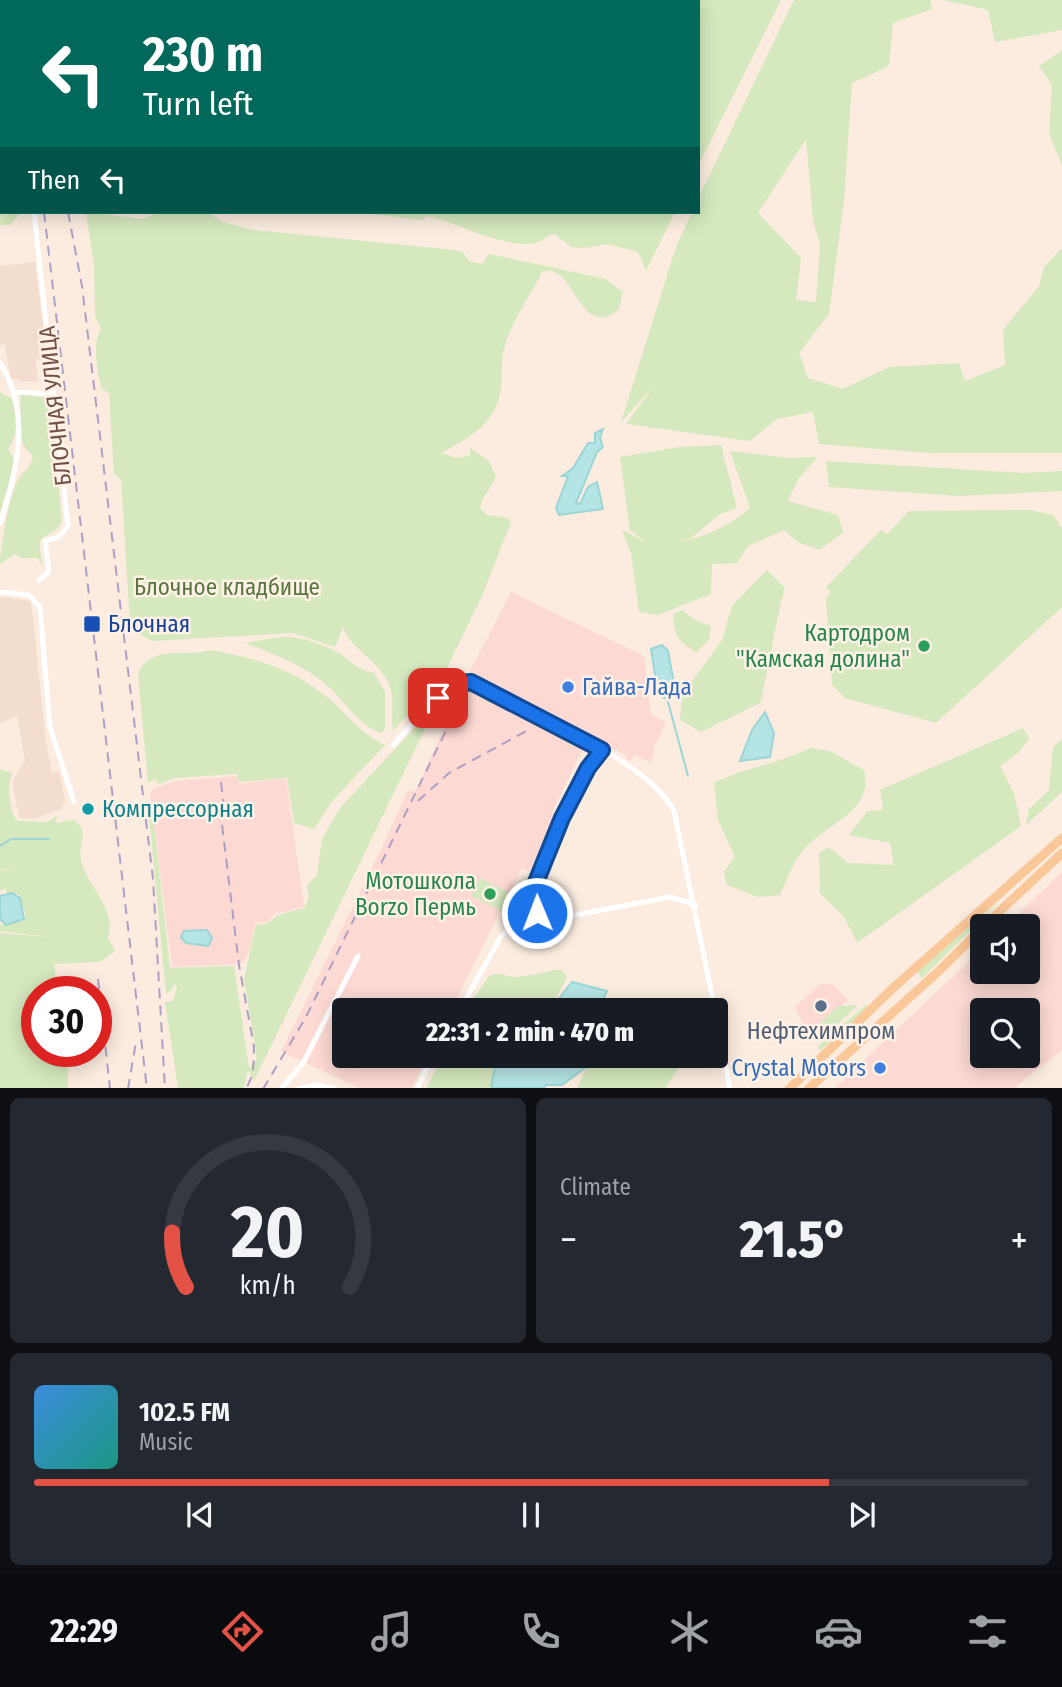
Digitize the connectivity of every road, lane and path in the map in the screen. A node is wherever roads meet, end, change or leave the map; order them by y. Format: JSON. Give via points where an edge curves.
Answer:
{"nodes":[{"id":1,"x":34,"y":214,"type":"edge"},
{"id":2,"x":0,"y":363,"type":"edge"},
{"id":3,"x":13,"y":392,"type":"junction"},
{"id":4,"x":54,"y":394,"type":"junction"},
{"id":5,"x":0,"y":523,"type":"edge"},
{"id":6,"x":39,"y":580,"type":"dead end"},
{"id":7,"x":0,"y":592,"type":"edge"},
{"id":8,"x":393,"y":745,"type":"dead end"},
{"id":9,"x":602,"y":750,"type":"junction"},
{"id":10,"x":74,"y":802,"type":"dead end"},
{"id":11,"x":1062,"y":838,"type":"edge"},
{"id":12,"x":1062,"y":853,"type":"edge"},
{"id":13,"x":532,"y":892,"type":"junction"},
{"id":14,"x":695,"y":905,"type":"junction"},
{"id":15,"x":997,"y":914,"type":"edge"},
{"id":16,"x":548,"y":919,"type":"junction"},
{"id":17,"x":508,"y":929,"type":"junction"},
{"id":18,"x":970,"y":940,"type":"edge"},
{"id":19,"x":358,"y":956,"type":"dead end"},
{"id":20,"x":893,"y":988,"type":"junction"},
{"id":21,"x":467,"y":998,"type":"edge"},
{"id":22,"x":713,"y":998,"type":"edge"},
{"id":23,"x":904,"y":1003,"type":"junction"},
{"id":24,"x":427,"y":1068,"type":"edge"},
{"id":25,"x":726,"y":1068,"type":"edge"},
{"id":26,"x":281,"y":1088,"type":"edge"},
{"id":27,"x":298,"y":1088,"type":"edge"},
{"id":28,"x":335,"y":1088,"type":"edge"},
{"id":29,"x":417,"y":1088,"type":"edge"},
{"id":30,"x":730,"y":1088,"type":"edge"},
{"id":31,"x":789,"y":1088,"type":"edge"},
{"id":32,"x":808,"y":1088,"type":"edge"}],
"edges":[{"from":1,"to":4,"type":"street","name":"БЛОЧНАЯ УЛИЦА"},
{"from":2,"to":3,"type":"street"},
{"from":3,"to":4,"type":"street"},
{"from":3,"to":5,"type":"street","via":[[19,419],[17,461]]},
{"from":4,"to":6,"type":"street","name":"БЛОЧНАЯ УЛИЦА","via":[[68,526],[59,537],[45,541],[48,572]]},
{"from":7,"to":10,"type":"street","via":[[29,595],[42,613],[50,727]]},
{"from":8,"to":9,"type":"street","via":[[433,701],[465,681]]},
{"from":9,"to":13,"type":"street","via":[[562,818]]},
{"from":9,"to":14,"type":"street","via":[[648,782],[670,804]]},
{"from":11,"to":20,"type":"main road"},
{"from":12,"to":15,"type":"main road"},
{"from":13,"to":16,"type":"street","via":[[533,908]]},
{"from":13,"to":17,"type":"street","via":[[518,906]]},
{"from":14,"to":16,"type":"street","via":[[671,897]]},
{"from":14,"to":22,"type":"street"},
{"from":16,"to":17,"type":"street"},
{"from":17,"to":21,"type":"street"},
{"from":18,"to":23,"type":"main road"},
{"from":19,"to":26,"type":"street","via":[[303,1063]]},
{"from":20,"to":23,"type":"main road","via":[[916,979]]},
{"from":20,"to":31,"type":"main road"},
{"from":23,"to":32,"type":"main road"},
{"from":24,"to":29,"type":"street"},
{"from":25,"to":30,"type":"street"},
{"from":27,"to":28,"type":"street"}]}
